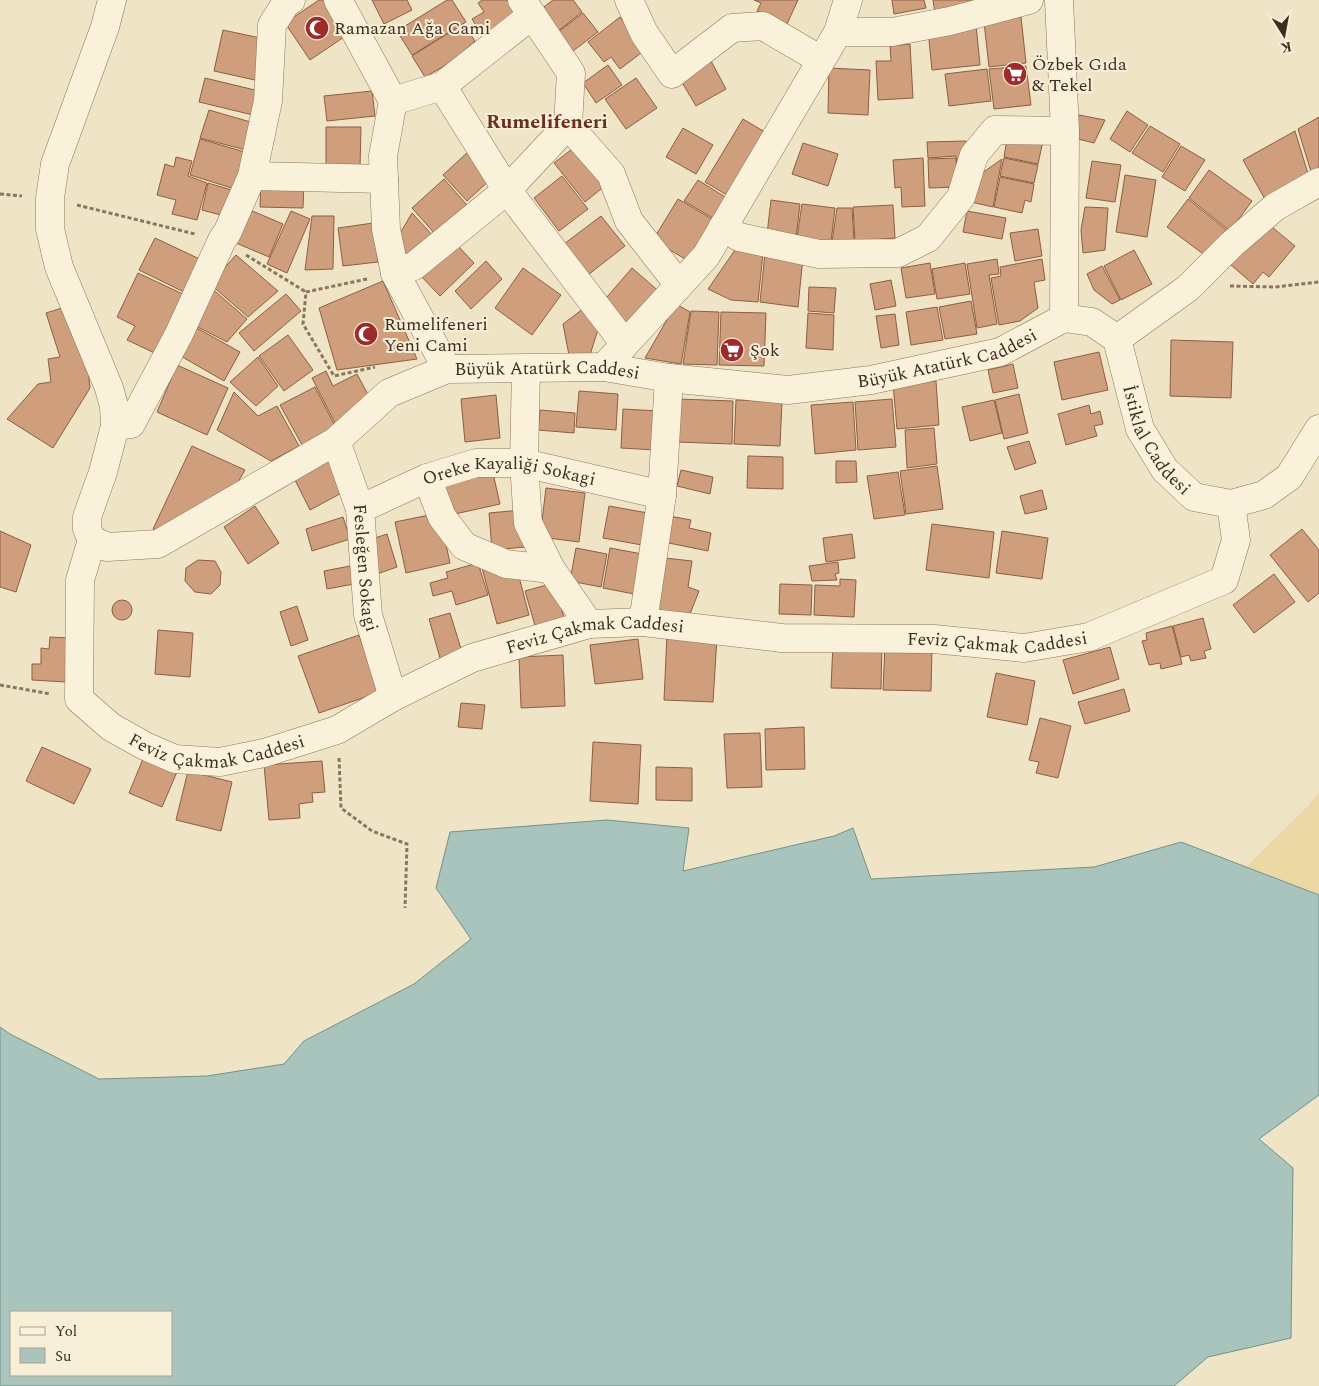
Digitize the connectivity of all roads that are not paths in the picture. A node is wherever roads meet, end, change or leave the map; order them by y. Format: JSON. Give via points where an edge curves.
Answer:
{"nodes":[{"id":1,"x":112,"y":0,"type":"edge"},
{"id":2,"x":291,"y":0,"type":"edge"},
{"id":3,"x":338,"y":0,"type":"edge"},
{"id":4,"x":629,"y":0,"type":"edge"},
{"id":5,"x":848,"y":0,"type":"edge"},
{"id":6,"x":1029,"y":0,"type":"edge"},
{"id":7,"x":1059,"y":0,"type":"edge"},
{"id":8,"x":527,"y":8,"type":"edge"},
{"id":9,"x":838,"y":32,"type":"junction"},
{"id":10,"x":821,"y":60,"type":"junction"},
{"id":11,"x":442,"y":86,"type":"junction"},
{"id":12,"x":393,"y":101,"type":"junction"},
{"id":13,"x":568,"y":125,"type":"junction"},
{"id":14,"x":1065,"y":130,"type":"junction"},
{"id":15,"x":252,"y":176,"type":"junction"},
{"id":16,"x":384,"y":179,"type":"junction"},
{"id":17,"x":1319,"y":182,"type":"edge"},
{"id":18,"x":507,"y":190,"type":"junction"},
{"id":19,"x":724,"y":227,"type":"junction"},
{"id":20,"x":395,"y":273,"type":"junction"},
{"id":21,"x":679,"y":285,"type":"junction"},
{"id":22,"x":1064,"y":318,"type":"junction"},
{"id":23,"x":1116,"y":339,"type":"junction"},
{"id":24,"x":625,"y":344,"type":"junction"},
{"id":25,"x":604,"y":367,"type":"junction"},
{"id":26,"x":526,"y":368,"type":"junction"},
{"id":27,"x":447,"y":369,"type":"junction"},
{"id":28,"x":669,"y":378,"type":"junction"},
{"id":29,"x":115,"y":426,"type":"junction"},
{"id":30,"x":1319,"y":429,"type":"edge"},
{"id":31,"x":336,"y":441,"type":"junction"},
{"id":32,"x":524,"y":462,"type":"junction"},
{"id":33,"x":427,"y":478,"type":"junction"},
{"id":34,"x":662,"y":494,"type":"junction"},
{"id":35,"x":1231,"y":504,"type":"junction"},
{"id":36,"x":360,"y":509,"type":"junction"},
{"id":37,"x":89,"y":528,"type":"junction"},
{"id":38,"x":551,"y":569,"type":"junction"},
{"id":39,"x":643,"y":622,"type":"junction"},
{"id":40,"x":589,"y":624,"type":"junction"},
{"id":41,"x":393,"y":697,"type":"junction"}],
"edges":[{"from":1,"to":29,"type":"street","via":[[55,164],[50,229],[59,267],[109,388]]},
{"from":2,"to":15,"type":"street","via":[[272,25],[268,101]]},
{"from":3,"to":12,"type":"street"},
{"from":4,"to":10,"type":"street","via":[[644,33],[672,74],[732,28],[763,26]]},
{"from":5,"to":9,"type":"street"},
{"from":6,"to":9,"type":"street","via":[[892,32]]},
{"from":7,"to":14,"type":"street"},
{"from":8,"to":11,"type":"street"},
{"from":8,"to":13,"type":"street","via":[[571,73]]},
{"from":9,"to":10,"type":"street"},
{"from":10,"to":19,"type":"street"},
{"from":11,"to":12,"type":"street"},
{"from":11,"to":18,"type":"street"},
{"from":12,"to":16,"type":"street","via":[[383,156]]},
{"from":13,"to":18,"type":"street"},
{"from":13,"to":21,"type":"street","via":[[611,174],[629,221]]},
{"from":14,"to":19,"type":"street","via":[[995,130],[974,155],[961,197],[928,238],[898,253],[819,254],[739,237]]},
{"from":14,"to":22,"type":"street"},
{"from":15,"to":16,"type":"street"},
{"from":15,"to":29,"type":"street","via":[[179,334],[131,424]]},
{"from":16,"to":20,"type":"street","via":[[386,229]]},
{"from":17,"to":23,"type":"street","via":[[1275,207],[1188,288]]},
{"from":18,"to":20,"type":"street","via":[[414,266]]},
{"from":18,"to":24,"type":"street"},
{"from":19,"to":21,"type":"street","via":[[706,256]]},
{"from":20,"to":27,"type":"street"},
{"from":21,"to":24,"type":"street"},
{"from":22,"to":23,"type":"street","via":[[1092,322]]},
{"from":22,"to":28,"type":"street","name":"Büyük Atatürk Caddesi","via":[[1000,352],[871,380],[788,390]]},
{"from":23,"to":35,"type":"street","name":"İstiklal Caddesi","via":[[1140,429],[1165,470],[1194,497]]},
{"from":24,"to":25,"type":"street"},
{"from":25,"to":26,"type":"street","name":"Büyük Atatürk Caddesi"},
{"from":25,"to":28,"type":"street","name":"Büyük Atatürk Caddesi"},
{"from":26,"to":27,"type":"street","name":"Büyük Atatürk Caddesi"},
{"from":26,"to":32,"type":"street"},
{"from":27,"to":31,"type":"street","name":"Büyük Atatürk Caddesi","via":[[389,393]]},
{"from":28,"to":34,"type":"street"},
{"from":29,"to":37,"type":"street"},
{"from":30,"to":35,"type":"street","name":"İstiklal Caddesi","via":[[1290,478],[1264,495]]},
{"from":31,"to":36,"type":"street","name":"Fesleğen Sokagi"},
{"from":31,"to":37,"type":"street","name":"Büyük Atatürk Caddesi","via":[[158,544],[106,547]]},
{"from":32,"to":33,"type":"street","name":"Oreke Kayaliği Sokagi","via":[[476,463]]},
{"from":32,"to":34,"type":"street","name":"Oreke Kayaliği Sokagi"},
{"from":32,"to":38,"type":"street","via":[[528,524]]},
{"from":33,"to":36,"type":"street","name":"Oreke Kayaliği Sokagi"},
{"from":33,"to":38,"type":"street","via":[[442,518],[464,546],[506,564]]},
{"from":34,"to":39,"type":"street"},
{"from":35,"to":39,"type":"street","name":"Feviz Çakmak Caddesi","via":[[1236,540],[1224,580],[1089,637],[1024,648],[934,639],[782,638]]},
{"from":36,"to":41,"type":"street","name":"Fesleğen Sokagi","via":[[368,615]]},
{"from":37,"to":41,"type":"street","name":"Feviz Çakmak Caddesi","via":[[80,580],[79,699],[111,727],[145,746],[176,759],[220,762],[264,753],[338,730]]},
{"from":38,"to":40,"type":"street"},
{"from":39,"to":40,"type":"street","name":"Feviz Çakmak Caddesi"},
{"from":40,"to":41,"type":"street","name":"Feviz Çakmak Caddesi","via":[[472,658]]}]}
